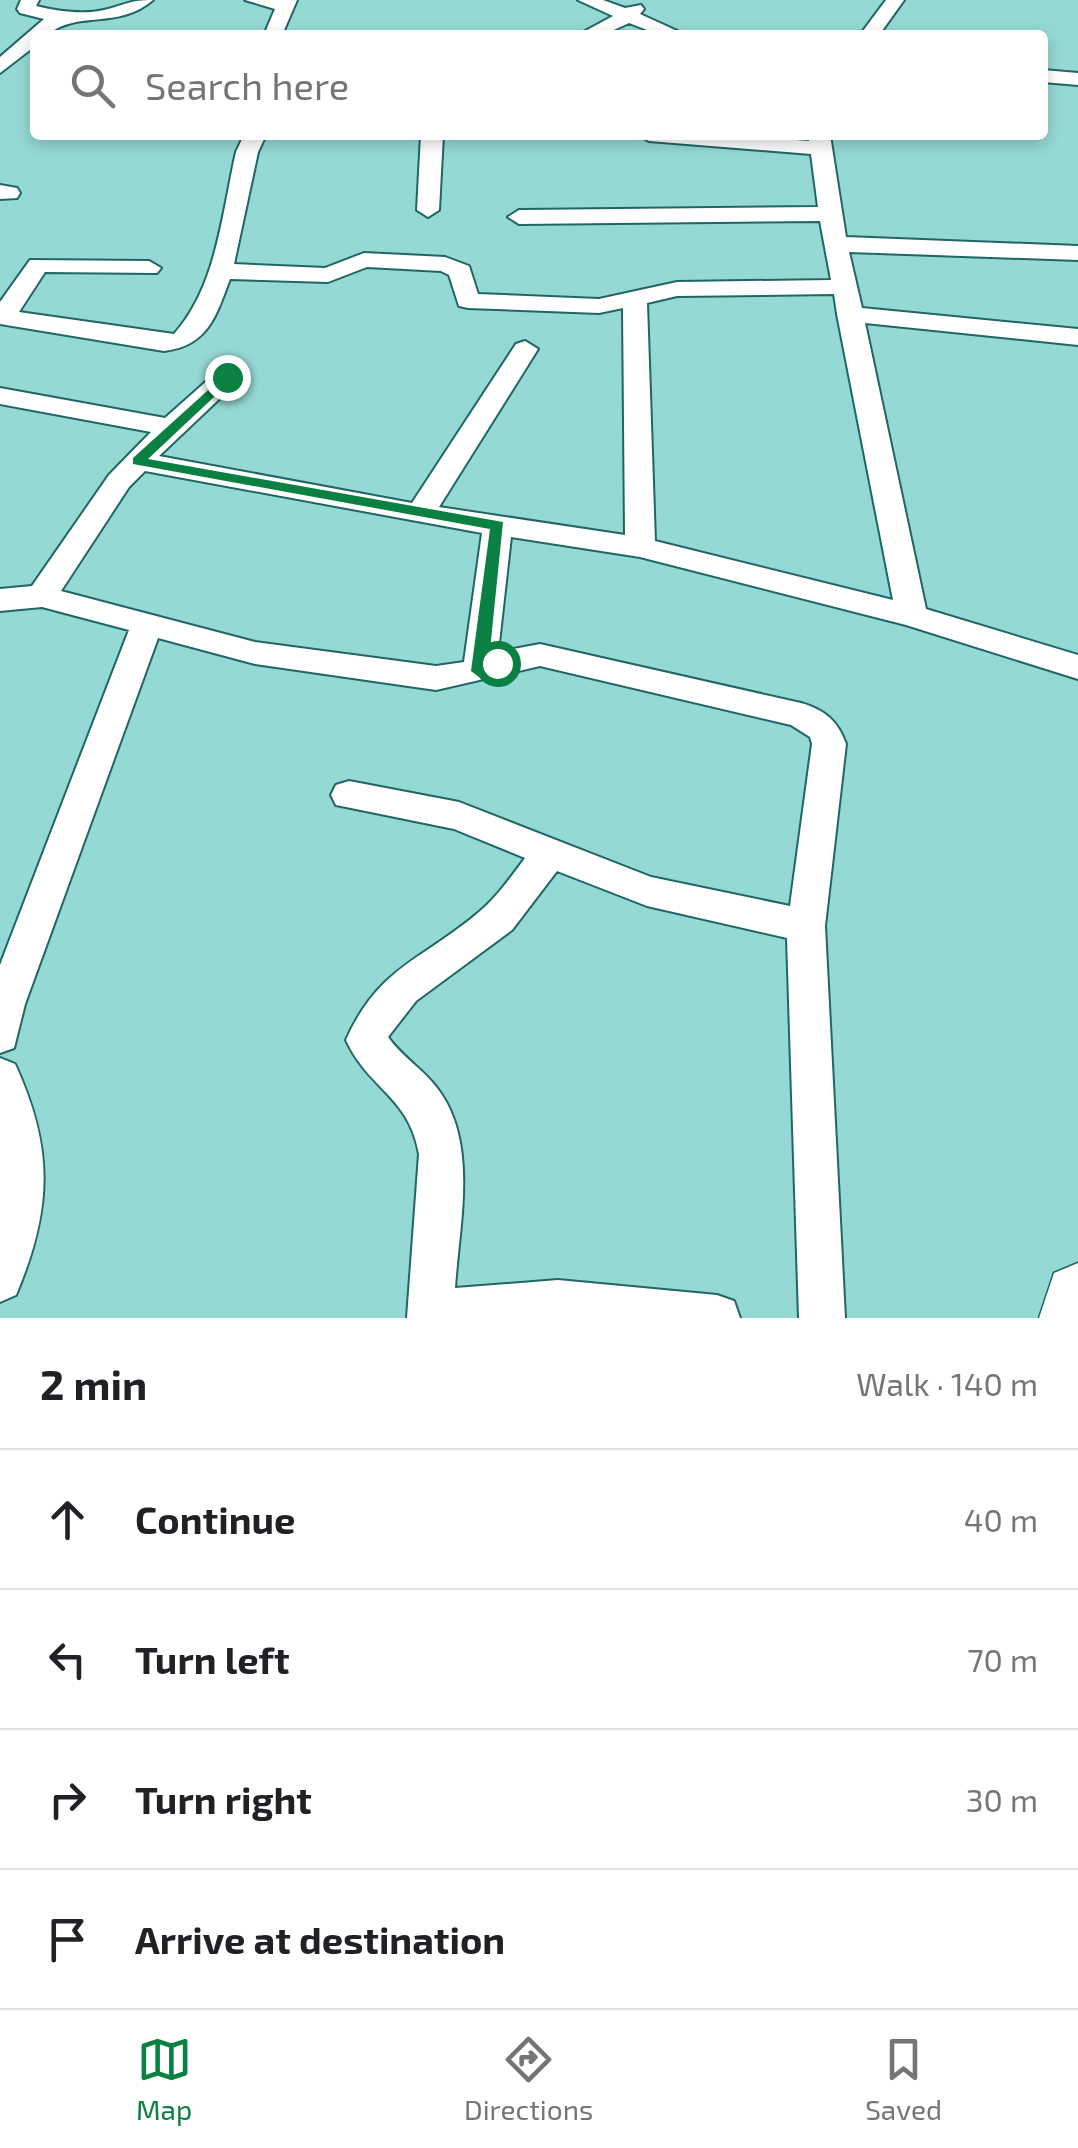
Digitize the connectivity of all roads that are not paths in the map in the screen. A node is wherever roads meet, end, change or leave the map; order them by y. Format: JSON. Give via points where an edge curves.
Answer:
{"nodes":[{"id":1,"x":30,"y":0,"type":"edge"},
{"id":2,"x":144,"y":0,"type":"edge"},
{"id":3,"x":254,"y":0,"type":"edge"},
{"id":4,"x":587,"y":0,"type":"edge"},
{"id":5,"x":644,"y":0,"type":"edge"},
{"id":6,"x":895,"y":0,"type":"edge"},
{"id":7,"x":287,"y":2,"type":"edge"},
{"id":8,"x":57,"y":17,"type":"junction"},
{"id":9,"x":627,"y":17,"type":"junction"},
{"id":10,"x":44,"y":30,"type":"edge"},
{"id":11,"x":275,"y":30,"type":"edge"},
{"id":12,"x":598,"y":30,"type":"edge"},
{"id":13,"x":663,"y":30,"type":"edge"},
{"id":14,"x":873,"y":30,"type":"edge"},
{"id":15,"x":30,"y":44,"type":"edge"},
{"id":16,"x":0,"y":66,"type":"edge"},
{"id":17,"x":1048,"y":76,"type":"edge"},
{"id":18,"x":1078,"y":79,"type":"edge"},
{"id":19,"x":253,"y":140,"type":"edge"},
{"id":20,"x":432,"y":140,"type":"edge"},
{"id":21,"x":770,"y":140,"type":"edge"},
{"id":22,"x":818,"y":142,"type":"edge"},
{"id":23,"x":428,"y":210,"type":"dead end"},
{"id":24,"x":830,"y":214,"type":"junction"},
{"id":25,"x":518,"y":217,"type":"dead end"},
{"id":26,"x":836,"y":244,"type":"junction"},
{"id":27,"x":1078,"y":253,"type":"edge"},
{"id":28,"x":149,"y":268,"type":"dead end"},
{"id":29,"x":220,"y":270,"type":"junction"},
{"id":30,"x":844,"y":287,"type":"junction"},
{"id":31,"x":636,"y":298,"type":"junction"},
{"id":32,"x":850,"y":314,"type":"junction"},
{"id":33,"x":1,"y":316,"type":"edge"},
{"id":34,"x":1078,"y":337,"type":"edge"},
{"id":35,"x":525,"y":349,"type":"dead end"},
{"id":36,"x":227,"y":377,"type":"dead end"},
{"id":37,"x":0,"y":396,"type":"edge"},
{"id":38,"x":170,"y":427,"type":"junction"},
{"id":39,"x":138,"y":461,"type":"junction"},
{"id":40,"x":420,"y":514,"type":"junction"},
{"id":41,"x":498,"y":526,"type":"junction"},
{"id":42,"x":640,"y":548,"type":"junction"},
{"id":43,"x":42,"y":596,"type":"junction"},
{"id":44,"x":0,"y":600,"type":"edge"},
{"id":45,"x":912,"y":616,"type":"junction"},
{"id":46,"x":148,"y":623,"type":"junction"},
{"id":47,"x":1078,"y":667,"type":"edge"},
{"id":48,"x":479,"y":671,"type":"junction"},
{"id":49,"x":349,"y":795,"type":"dead end"},
{"id":50,"x":550,"y":853,"type":"junction"},
{"id":51,"x":806,"y":926,"type":"junction"},
{"id":52,"x":0,"y":1034,"type":"edge"},
{"id":53,"x":0,"y":1077,"type":"edge"},
{"id":54,"x":0,"y":1280,"type":"edge"},
{"id":55,"x":1078,"y":1297,"type":"edge"},
{"id":56,"x":430,"y":1316,"type":"edge"},
{"id":57,"x":717,"y":1318,"type":"edge"},
{"id":58,"x":822,"y":1318,"type":"edge"},
{"id":59,"x":1074,"y":1318,"type":"edge"}],
"edges":[{"from":1,"to":8,"type":"street","via":[[26,9]]},
{"from":2,"to":8,"type":"street","via":[[106,16]]},
{"from":3,"to":7,"type":"street"},
{"from":4,"to":9,"type":"street"},
{"from":5,"to":9,"type":"street"},
{"from":6,"to":14,"type":"street"},
{"from":7,"to":11,"type":"street"},
{"from":8,"to":10,"type":"street"},
{"from":9,"to":12,"type":"street"},
{"from":9,"to":13,"type":"street"},
{"from":15,"to":16,"type":"street"},
{"from":17,"to":18,"type":"street"},
{"from":19,"to":29,"type":"street"},
{"from":20,"to":23,"type":"street"},
{"from":21,"to":22,"type":"street"},
{"from":22,"to":24,"type":"street"},
{"from":24,"to":25,"type":"street"},
{"from":24,"to":26,"type":"street"},
{"from":26,"to":27,"type":"street"},
{"from":26,"to":30,"type":"street"},
{"from":28,"to":33,"type":"street","via":[[38,265]]},
{"from":29,"to":31,"type":"street","via":[[328,275],[364,260],[446,264],[460,271],[468,301],[599,306]]},
{"from":29,"to":33,"type":"street","via":[[201,318],[182,342]]},
{"from":30,"to":31,"type":"street","via":[[677,289]]},
{"from":30,"to":32,"type":"street"},
{"from":31,"to":42,"type":"street"},
{"from":32,"to":34,"type":"street"},
{"from":32,"to":45,"type":"street"},
{"from":35,"to":40,"type":"street"},
{"from":36,"to":38,"type":"street"},
{"from":37,"to":38,"type":"street"},
{"from":38,"to":39,"type":"street"},
{"from":39,"to":40,"type":"street"},
{"from":39,"to":43,"type":"street"},
{"from":40,"to":41,"type":"street"},
{"from":41,"to":42,"type":"street"},
{"from":41,"to":48,"type":"street"},
{"from":42,"to":45,"type":"street"},
{"from":43,"to":44,"type":"street"},
{"from":43,"to":46,"type":"street"},
{"from":45,"to":47,"type":"street"},
{"from":46,"to":48,"type":"street","via":[[326,666],[436,678]]},
{"from":46,"to":52,"type":"street","via":[[5,1004]]},
{"from":48,"to":51,"type":"street","via":[[540,654],[811,720],[824,730],[830,744]]},
{"from":49,"to":50,"type":"street","via":[[459,816]]},
{"from":50,"to":51,"type":"street","via":[[679,900]]},
{"from":50,"to":56,"type":"street","via":[[494,924],[390,997],[372,1018],[366,1040],[428,1103],[438,1130]]},
{"from":51,"to":58,"type":"street"},
{"from":53,"to":54,"type":"street","via":[[20,1135],[24,1193]]},
{"from":55,"to":59,"type":"main road"},
{"from":56,"to":57,"type":"street","via":[[558,1302]]}]}
